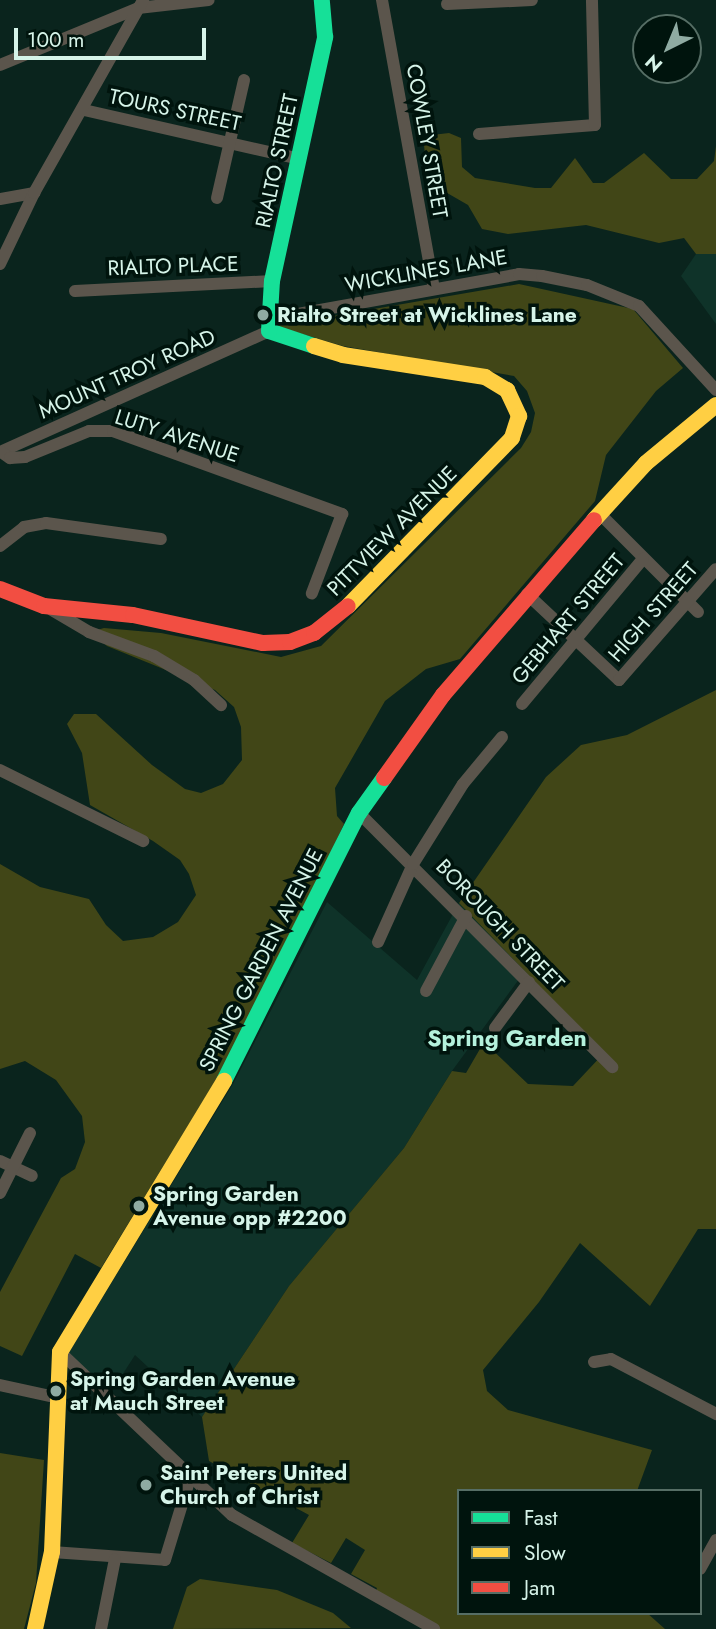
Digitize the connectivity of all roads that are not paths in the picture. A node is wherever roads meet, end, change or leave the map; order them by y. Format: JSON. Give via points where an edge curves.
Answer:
{"nodes":[{"id":1,"x":209,"y":0,"type":"edge"},
{"id":2,"x":322,"y":0,"type":"edge"},
{"id":3,"x":382,"y":0,"type":"edge"},
{"id":4,"x":532,"y":0,"type":"edge"},
{"id":5,"x":592,"y":0,"type":"edge"},
{"id":6,"x":141,"y":4,"type":"edge"},
{"id":7,"x":447,"y":4,"type":"dead end"},
{"id":8,"x":0,"y":65,"type":"edge"},
{"id":9,"x":244,"y":80,"type":"dead end"},
{"id":10,"x":84,"y":110,"type":"junction"},
{"id":11,"x":479,"y":134,"type":"dead end"},
{"id":12,"x":230,"y":141,"type":"junction"},
{"id":13,"x":299,"y":159,"type":"junction"},
{"id":14,"x":34,"y":193,"type":"junction"},
{"id":15,"x":217,"y":198,"type":"dead end"},
{"id":16,"x":0,"y":199,"type":"edge"},
{"id":17,"x":0,"y":264,"type":"edge"},
{"id":18,"x":272,"y":281,"type":"junction"},
{"id":19,"x":434,"y":288,"type":"junction"},
{"id":20,"x":75,"y":291,"type":"dead end"},
{"id":21,"x":270,"y":325,"type":"junction"},
{"id":22,"x":716,"y":390,"type":"edge"},
{"id":23,"x":716,"y":405,"type":"edge"},
{"id":24,"x":0,"y":452,"type":"edge"},
{"id":25,"x":599,"y":513,"type":"junction"},
{"id":26,"x":161,"y":539,"type":"dead end"},
{"id":27,"x":0,"y":545,"type":"edge"},
{"id":28,"x":643,"y":559,"type":"junction"},
{"id":29,"x":716,"y":569,"type":"edge"},
{"id":30,"x":0,"y":589,"type":"edge"},
{"id":31,"x":312,"y":593,"type":"dead end"},
{"id":32,"x":527,"y":594,"type":"junction"},
{"id":33,"x":685,"y":599,"type":"junction"},
{"id":34,"x":44,"y":606,"type":"junction"},
{"id":35,"x":698,"y":612,"type":"dead end"},
{"id":36,"x":576,"y":641,"type":"junction"},
{"id":37,"x":522,"y":704,"type":"dead end"},
{"id":38,"x":221,"y":705,"type":"dead end"},
{"id":39,"x":502,"y":737,"type":"dead end"},
{"id":40,"x":0,"y":770,"type":"edge"},
{"id":41,"x":359,"y":813,"type":"junction"},
{"id":42,"x":143,"y":841,"type":"dead end"},
{"id":43,"x":413,"y":864,"type":"junction"},
{"id":44,"x":466,"y":916,"type":"junction"},
{"id":45,"x":378,"y":942,"type":"dead end"},
{"id":46,"x":529,"y":982,"type":"junction"},
{"id":47,"x":426,"y":990,"type":"dead end"},
{"id":48,"x":495,"y":1028,"type":"dead end"},
{"id":49,"x":612,"y":1067,"type":"dead end"},
{"id":50,"x":30,"y":1133,"type":"dead end"},
{"id":51,"x":0,"y":1161,"type":"edge"},
{"id":52,"x":13,"y":1168,"type":"junction"},
{"id":53,"x":32,"y":1176,"type":"dead end"},
{"id":54,"x":0,"y":1193,"type":"edge"},
{"id":55,"x":60,"y":1352,"type":"junction"},
{"id":56,"x":594,"y":1362,"type":"dead end"},
{"id":57,"x":0,"y":1385,"type":"edge"},
{"id":58,"x":59,"y":1398,"type":"junction"},
{"id":59,"x":716,"y":1414,"type":"edge"},
{"id":60,"x":190,"y":1478,"type":"junction"},
{"id":61,"x":716,"y":1540,"type":"edge"},
{"id":62,"x":52,"y":1552,"type":"junction"},
{"id":63,"x":116,"y":1559,"type":"junction"},
{"id":64,"x":702,"y":1565,"type":"edge"},
{"id":65,"x":35,"y":1629,"type":"edge"},
{"id":66,"x":101,"y":1629,"type":"edge"},
{"id":67,"x":434,"y":1629,"type":"edge"}],
"edges":[{"from":1,"to":6,"type":"street"},
{"from":2,"to":13,"type":"street","name":"RIALTO STREET","via":[[325,37]]},
{"from":3,"to":19,"type":"street","name":"COWLEY STREET"},
{"from":4,"to":7,"type":"street"},
{"from":5,"to":11,"type":"street","via":[[595,125]]},
{"from":6,"to":8,"type":"street"},
{"from":6,"to":10,"type":"street"},
{"from":9,"to":12,"type":"street"},
{"from":10,"to":12,"type":"street","name":"TOURS STREET"},
{"from":10,"to":14,"type":"street"},
{"from":12,"to":13,"type":"street","name":"TOURS STREET"},
{"from":12,"to":15,"type":"street"},
{"from":13,"to":18,"type":"street","name":"RIALTO STREET"},
{"from":14,"to":16,"type":"street"},
{"from":14,"to":17,"type":"street"},
{"from":18,"to":20,"type":"street","name":"RIALTO PLACE"},
{"from":18,"to":21,"type":"street","name":"RIALTO STREET"},
{"from":19,"to":21,"type":"street","name":"WICKLINES LANE"},
{"from":19,"to":22,"type":"street","name":"WICKLINES LANE","via":[[519,274],[587,285],[619,296],[639,306]]},
{"from":21,"to":24,"type":"street","name":"MOUNT TROY ROAD"},
{"from":21,"to":34,"type":"street","name":"PITTVIEW AVENUE","via":[[343,355],[485,377],[513,396],[520,416],[517,427],[504,448],[341,613],[314,633],[290,642],[263,643],[132,615]]},
{"from":23,"to":25,"type":"street","name":"SPRING GARDEN AVENUE","via":[[646,463]]},
{"from":24,"to":31,"type":"street","name":"LUTY AVENUE","via":[[10,458],[25,457],[89,431],[113,431],[342,514]]},
{"from":25,"to":28,"type":"street"},
{"from":25,"to":32,"type":"street","name":"SPRING GARDEN AVENUE"},
{"from":26,"to":27,"type":"street","via":[[46,523],[24,527]]},
{"from":28,"to":33,"type":"street"},
{"from":28,"to":36,"type":"street","name":"GEBHART STREET"},
{"from":29,"to":33,"type":"street","name":"HIGH STREET"},
{"from":30,"to":34,"type":"street","name":"PITTVIEW AVENUE"},
{"from":32,"to":36,"type":"street"},
{"from":32,"to":41,"type":"street","name":"SPRING GARDEN AVENUE","via":[[443,695]]},
{"from":33,"to":35,"type":"street"},
{"from":33,"to":36,"type":"street","name":"HIGH STREET","via":[[619,680]]},
{"from":34,"to":38,"type":"street","via":[[89,632],[154,656],[194,680]]},
{"from":36,"to":37,"type":"street","name":"GEBHART STREET"},
{"from":39,"to":43,"type":"street","via":[[463,784]]},
{"from":40,"to":42,"type":"street"},
{"from":41,"to":43,"type":"street","name":"BOROUGH STREET"},
{"from":41,"to":55,"type":"street","name":"SPRING GARDEN AVENUE","via":[[246,1045]]},
{"from":43,"to":44,"type":"street","name":"BOROUGH STREET"},
{"from":43,"to":45,"type":"street"},
{"from":44,"to":46,"type":"street","name":"BOROUGH STREET"},
{"from":44,"to":47,"type":"street"},
{"from":46,"to":48,"type":"street"},
{"from":46,"to":49,"type":"street","name":"BOROUGH STREET"},
{"from":50,"to":52,"type":"street"},
{"from":51,"to":52,"type":"street"},
{"from":52,"to":53,"type":"street"},
{"from":52,"to":54,"type":"street"},
{"from":55,"to":58,"type":"street","name":"SPRING GARDEN AVENUE"},
{"from":55,"to":60,"type":"street"},
{"from":56,"to":59,"type":"street","via":[[611,1359]]},
{"from":57,"to":58,"type":"street"},
{"from":58,"to":62,"type":"street","name":"SPRING GARDEN AVENUE"},
{"from":60,"to":63,"type":"street","via":[[165,1560]]},
{"from":60,"to":67,"type":"street","via":[[232,1515]]},
{"from":61,"to":64,"type":"street"},
{"from":62,"to":63,"type":"street"},
{"from":62,"to":65,"type":"street","name":"SPRING GARDEN AVENUE"},
{"from":63,"to":66,"type":"street"}]}
